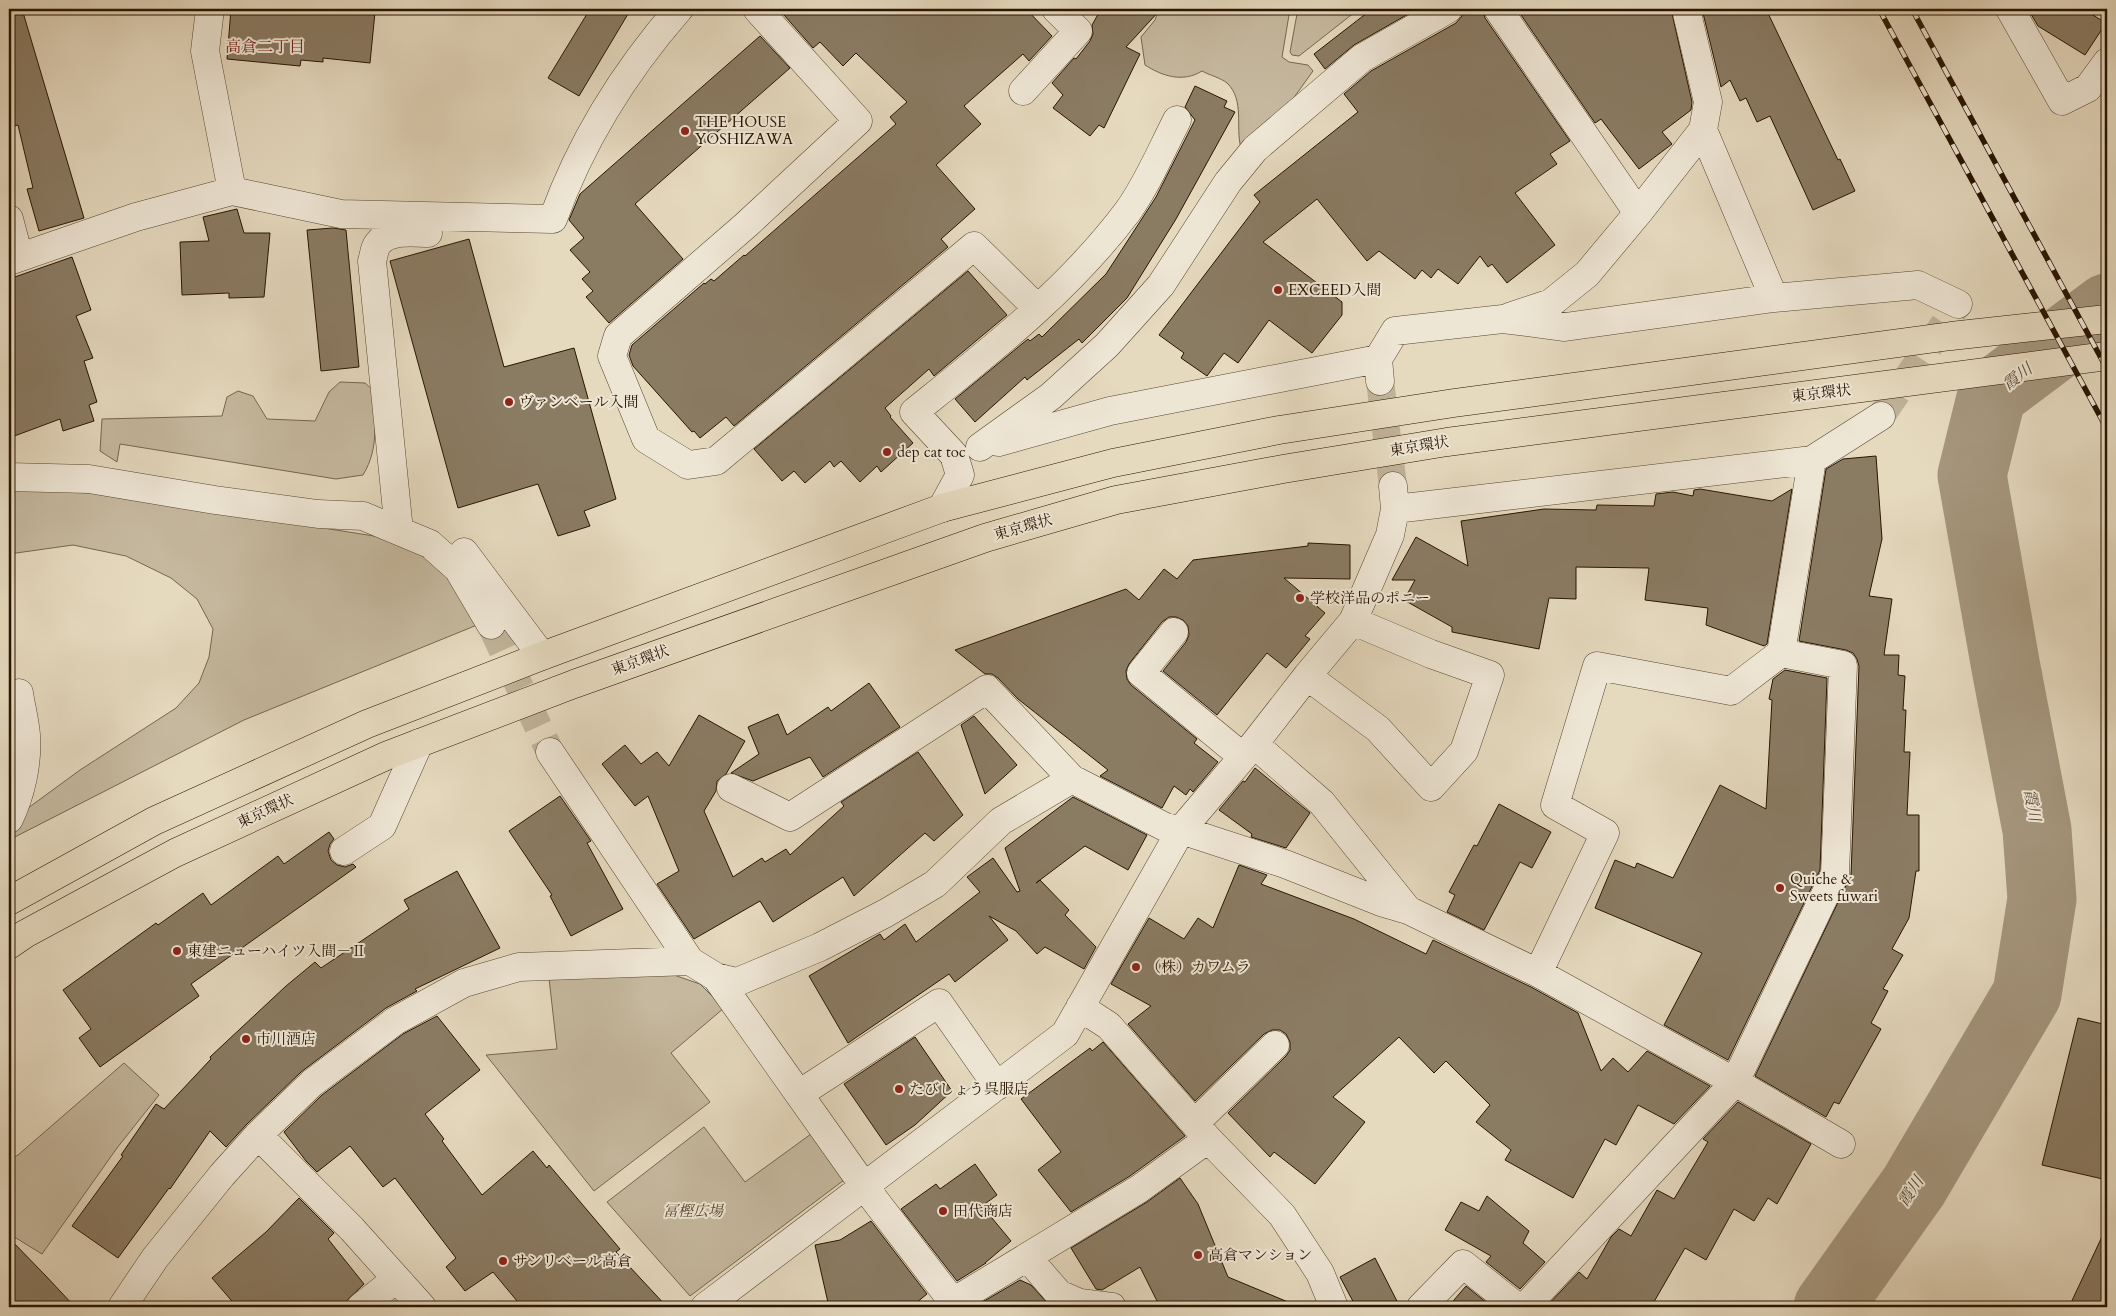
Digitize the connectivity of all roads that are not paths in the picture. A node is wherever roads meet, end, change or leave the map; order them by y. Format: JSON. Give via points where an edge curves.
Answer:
{"nodes":[{"id":1,"x":210,"y":9,"type":"edge"},
{"id":2,"x":679,"y":9,"type":"edge"},
{"id":3,"x":757,"y":9,"type":"edge"},
{"id":4,"x":1056,"y":9,"type":"edge"},
{"id":5,"x":1448,"y":9,"type":"edge"},
{"id":6,"x":1498,"y":9,"type":"edge"},
{"id":7,"x":1686,"y":9,"type":"edge"},
{"id":8,"x":2010,"y":9,"type":"edge"},
{"id":9,"x":2107,"y":62,"type":"edge"},
{"id":10,"x":1024,"y":91,"type":"dead end"},
{"id":11,"x":1177,"y":120,"type":"dead end"},
{"id":12,"x":1703,"y":130,"type":"junction"},
{"id":13,"x":232,"y":191,"type":"junction"},
{"id":14,"x":1638,"y":213,"type":"junction"},
{"id":15,"x":9,"y":219,"type":"edge"},
{"id":16,"x":436,"y":224,"type":"junction"},
{"id":17,"x":470,"y":232,"type":"dead end"},
{"id":18,"x":14,"y":259,"type":"edge"},
{"id":19,"x":1774,"y":298,"type":"junction"},
{"id":20,"x":1958,"y":304,"type":"dead end"},
{"id":21,"x":1037,"y":308,"type":"junction"},
{"id":22,"x":1503,"y":319,"type":"junction"},
{"id":23,"x":2107,"y":319,"type":"edge"},
{"id":24,"x":2107,"y":356,"type":"edge"},
{"id":25,"x":1881,"y":416,"type":"tunnel mouth"},
{"id":26,"x":980,"y":447,"type":"junction"},
{"id":27,"x":954,"y":455,"type":"junction"},
{"id":28,"x":1812,"y":460,"type":"junction"},
{"id":29,"x":9,"y":477,"type":"edge"},
{"id":30,"x":942,"y":508,"type":"junction"},
{"id":31,"x":363,"y":516,"type":"junction"},
{"id":32,"x":398,"y":521,"type":"junction"},
{"id":33,"x":1353,"y":621,"type":"junction"},
{"id":34,"x":491,"y":625,"type":"tunnel mouth"},
{"id":35,"x":1174,"y":632,"type":"dead end"},
{"id":36,"x":1781,"y":653,"type":"junction"},
{"id":37,"x":542,"y":656,"type":"junction"},
{"id":38,"x":1307,"y":676,"type":"junction"},
{"id":39,"x":19,"y":692,"type":"dead end"},
{"id":40,"x":419,"y":743,"type":"junction"},
{"id":41,"x":1248,"y":750,"type":"junction"},
{"id":42,"x":550,"y":752,"type":"tunnel mouth"},
{"id":43,"x":1072,"y":779,"type":"junction"},
{"id":44,"x":732,"y":788,"type":"dead end"},
{"id":45,"x":9,"y":819,"type":"edge"},
{"id":46,"x":1181,"y":830,"type":"junction"},
{"id":47,"x":344,"y":851,"type":"dead end"},
{"id":48,"x":9,"y":901,"type":"edge"},
{"id":49,"x":1408,"y":910,"type":"junction"},
{"id":50,"x":9,"y":945,"type":"edge"},
{"id":51,"x":690,"y":960,"type":"junction"},
{"id":52,"x":1538,"y":973,"type":"junction"},
{"id":53,"x":716,"y":977,"type":"junction"},
{"id":54,"x":1080,"y":1007,"type":"junction"},
{"id":55,"x":1275,"y":1045,"type":"dead end"},
{"id":56,"x":1735,"y":1082,"type":"junction"},
{"id":57,"x":997,"y":1086,"type":"junction"},
{"id":58,"x":799,"y":1094,"type":"junction"},
{"id":59,"x":1202,"y":1131,"type":"junction"},
{"id":60,"x":258,"y":1135,"type":"junction"},
{"id":61,"x":1841,"y":1144,"type":"dead end"},
{"id":62,"x":864,"y":1186,"type":"junction"},
{"id":63,"x":1027,"y":1256,"type":"junction"},
{"id":64,"x":396,"y":1279,"type":"junction"},
{"id":65,"x":950,"y":1304,"type":"edge"},
{"id":66,"x":122,"y":1307,"type":"edge"},
{"id":67,"x":361,"y":1307,"type":"edge"},
{"id":68,"x":422,"y":1307,"type":"edge"},
{"id":69,"x":705,"y":1307,"type":"edge"},
{"id":70,"x":1112,"y":1307,"type":"edge"},
{"id":71,"x":1334,"y":1307,"type":"edge"},
{"id":72,"x":1421,"y":1307,"type":"edge"},
{"id":73,"x":1517,"y":1307,"type":"edge"},
{"id":74,"x":1525,"y":1307,"type":"edge"}],
"edges":[{"from":1,"to":13,"type":"street","via":[[205,51]]},
{"from":2,"to":16,"type":"street","via":[[624,78],[610,101],[564,188],[553,219]]},
{"from":3,"to":21,"type":"street","via":[[858,121],[746,225],[618,336],[612,356],[646,439],[688,465],[716,461],[974,246]]},
{"from":4,"to":10,"type":"street","via":[[1078,31]]},
{"from":5,"to":26,"type":"street","via":[[1362,58],[1256,149],[1228,182],[1161,285],[1107,344],[1051,396]]},
{"from":6,"to":14,"type":"street"},
{"from":7,"to":12,"type":"street","via":[[1708,102]]},
{"from":8,"to":9,"type":"street","via":[[2062,100],[2088,88]]},
{"from":11,"to":21,"type":"street","via":[[1128,211],[1071,277]]},
{"from":12,"to":14,"type":"street"},
{"from":12,"to":19,"type":"street"},
{"from":13,"to":16,"type":"street","via":[[341,214]]},
{"from":13,"to":18,"type":"street","via":[[136,217]]},
{"from":14,"to":22,"type":"street","via":[[1586,274],[1551,303]]},
{"from":15,"to":18,"type":"street"},
{"from":16,"to":17,"type":"street"},
{"from":16,"to":32,"type":"street","via":[[385,237],[377,245],[372,261]]},
{"from":19,"to":20,"type":"street","via":[[1918,285]]},
{"from":19,"to":22,"type":"street","via":[[1565,327]]},
{"from":21,"to":27,"type":"street","via":[[1015,331],[914,412]]},
{"from":22,"to":26,"type":"street","via":[[1395,331],[1379,370],[1110,411]]},
{"from":23,"to":30,"type":"highway","via":[[1951,336],[1278,430],[1113,463]]},
{"from":24,"to":40,"type":"highway","name":"東京環状","via":[[1447,442],[1116,500],[985,538],[574,684]]},
{"from":25,"to":28,"type":"street"},
{"from":26,"to":27,"type":"street"},
{"from":27,"to":30,"type":"street","via":[[960,475]]},
{"from":28,"to":33,"type":"street","via":[[1394,498],[1390,536]]},
{"from":28,"to":36,"type":"street"},
{"from":29,"to":31,"type":"street","via":[[89,479],[318,514]]},
{"from":30,"to":37,"type":"highway"},
{"from":31,"to":32,"type":"street"},
{"from":31,"to":34,"type":"street","via":[[430,544],[458,569]]},
{"from":32,"to":37,"type":"street","via":[[431,525],[453,539]]},
{"from":33,"to":38,"type":"street"},
{"from":33,"to":38,"type":"street","via":[[1431,654],[1490,674],[1464,751],[1431,787],[1378,729]]},
{"from":35,"to":41,"type":"street","via":[[1141,673]]},
{"from":36,"to":52,"type":"street","via":[[1731,691],[1597,666],[1555,805],[1605,833]]},
{"from":36,"to":56,"type":"street","via":[[1843,664],[1835,874]]},
{"from":37,"to":48,"type":"highway","via":[[367,724],[154,821]]},
{"from":38,"to":41,"type":"street"},
{"from":39,"to":45,"type":"street","via":[[26,736],[22,781]]},
{"from":40,"to":47,"type":"street","via":[[382,826]]},
{"from":40,"to":50,"type":"highway","name":"東京環状","via":[[388,754],[175,853]]},
{"from":41,"to":46,"type":"street"},
{"from":41,"to":49,"type":"street","via":[[1322,803]]},
{"from":42,"to":51,"type":"street"},
{"from":43,"to":44,"type":"street","via":[[987,689],[790,817]]},
{"from":43,"to":46,"type":"street","via":[[1165,827]]},
{"from":43,"to":53,"type":"street","via":[[1000,821],[935,884],[886,913],[820,947],[737,982]]},
{"from":46,"to":49,"type":"street","via":[[1285,864]]},
{"from":46,"to":54,"type":"street"},
{"from":49,"to":52,"type":"street"},
{"from":51,"to":53,"type":"street"},
{"from":51,"to":60,"type":"street","via":[[519,967],[464,983],[395,1021],[312,1083]]},
{"from":52,"to":56,"type":"street"},
{"from":53,"to":58,"type":"street"},
{"from":54,"to":57,"type":"street","via":[[1065,1034]]},
{"from":54,"to":59,"type":"street","via":[[1109,1026]]},
{"from":55,"to":59,"type":"street"},
{"from":56,"to":61,"type":"street"},
{"from":56,"to":74,"type":"street"},
{"from":57,"to":58,"type":"street","via":[[939,1003]]},
{"from":57,"to":62,"type":"street"},
{"from":58,"to":62,"type":"street"},
{"from":59,"to":63,"type":"street","via":[[1139,1189]]},
{"from":59,"to":71,"type":"street","via":[[1282,1215],[1320,1273]]},
{"from":60,"to":64,"type":"street","via":[[352,1229]]},
{"from":60,"to":66,"type":"street","via":[[161,1250]]},
{"from":62,"to":65,"type":"street"},
{"from":62,"to":69,"type":"street"},
{"from":63,"to":65,"type":"street"},
{"from":63,"to":70,"type":"street","via":[[1058,1294],[1080,1303]]},
{"from":64,"to":67,"type":"street"},
{"from":64,"to":68,"type":"street"},
{"from":72,"to":73,"type":"street","via":[[1463,1264]]}]}
